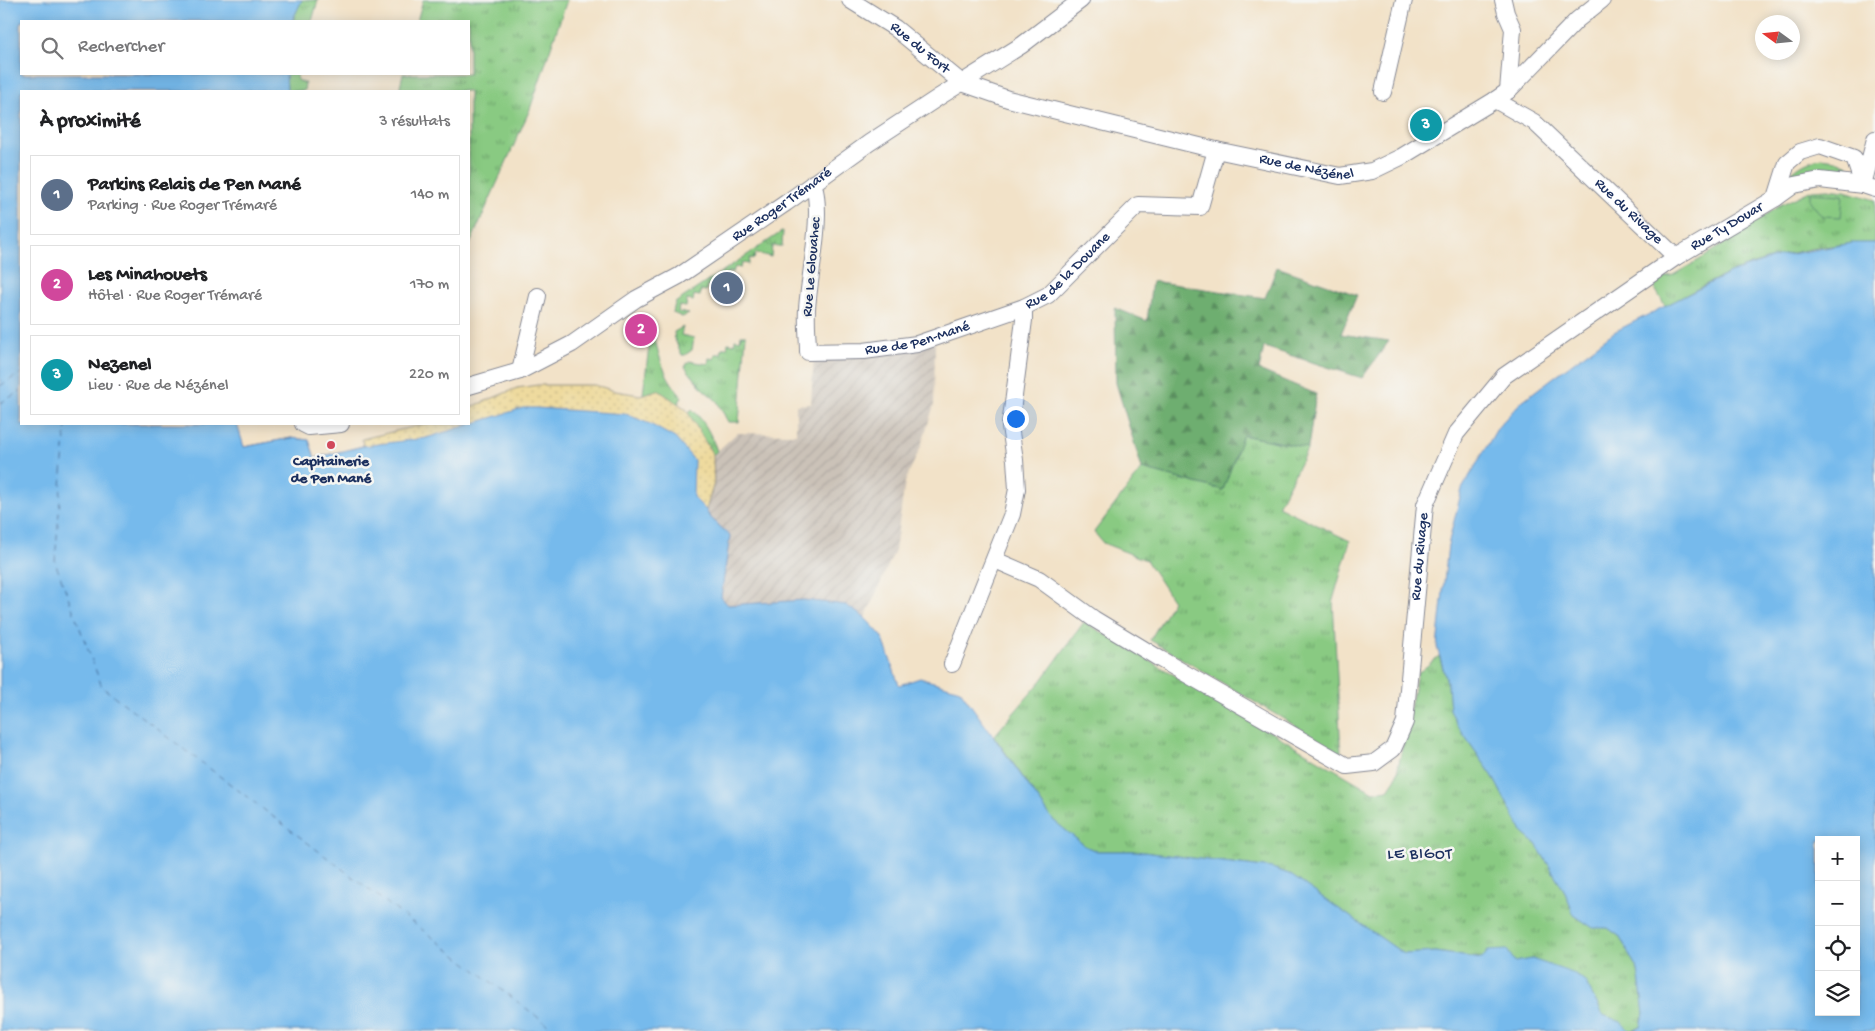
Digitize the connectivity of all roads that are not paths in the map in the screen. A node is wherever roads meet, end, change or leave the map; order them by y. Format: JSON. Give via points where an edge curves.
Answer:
{"nodes":[{"id":1,"x":850,"y":0,"type":"edge"},
{"id":2,"x":878,"y":0,"type":"edge"},
{"id":3,"x":1081,"y":0,"type":"edge"},
{"id":4,"x":1404,"y":0,"type":"edge"},
{"id":5,"x":1503,"y":0,"type":"edge"},
{"id":6,"x":1591,"y":3,"type":"edge"},
{"id":7,"x":876,"y":17,"type":"junction"},
{"id":8,"x":962,"y":84,"type":"junction"},
{"id":9,"x":1383,"y":92,"type":"dead end"},
{"id":10,"x":1501,"y":96,"type":"junction"},
{"id":11,"x":1875,"y":140,"type":"edge"},
{"id":12,"x":1216,"y":150,"type":"junction"},
{"id":13,"x":813,"y":183,"type":"junction"},
{"id":14,"x":1869,"y":187,"type":"edge"},
{"id":15,"x":1776,"y":198,"type":"junction"},
{"id":16,"x":1676,"y":257,"type":"junction"},
{"id":17,"x":538,"y":296,"type":"dead end"},
{"id":18,"x":1024,"y":307,"type":"junction"},
{"id":19,"x":808,"y":352,"type":"joint"},
{"id":20,"x":520,"y":371,"type":"junction"},
{"id":21,"x":470,"y":386,"type":"edge"},
{"id":22,"x":305,"y":425,"type":"edge"},
{"id":23,"x":331,"y":425,"type":"edge"},
{"id":24,"x":995,"y":560,"type":"junction"},
{"id":25,"x":952,"y":664,"type":"dead end"}],
"edges":[{"from":1,"to":7,"type":"street","name":"Rue du Fort"},
{"from":2,"to":7,"type":"street"},
{"from":3,"to":8,"type":"street","name":"Rue Roger Trémaré","via":[[1022,45]]},
{"from":4,"to":9,"type":"street"},
{"from":5,"to":10,"type":"street","via":[[1513,29]]},
{"from":6,"to":10,"type":"street","name":"Rue de Nézénel"},
{"from":7,"to":8,"type":"street","name":"Rue du Fort","via":[[895,28]]},
{"from":8,"to":12,"type":"street","name":"Rue de Nézénel","via":[[1008,99]]},
{"from":8,"to":13,"type":"street","name":"Rue Roger Trémaré","via":[[939,96]]},
{"from":10,"to":12,"type":"street","name":"Rue de Nézénel","via":[[1372,171],[1340,176]]},
{"from":10,"to":16,"type":"street","name":"Rue du Rivage","via":[[1534,122]]},
{"from":11,"to":14,"type":"street"},
{"from":12,"to":18,"type":"street","name":"Rue de la Douane","via":[[1200,207],[1138,206],[1048,295]]},
{"from":13,"to":19,"type":"street","name":"Rue Le Glouahec","via":[[817,193],[807,311]]},
{"from":13,"to":20,"type":"street","name":"Rue Roger Trémaré","via":[[678,276],[636,299],[572,344]]},
{"from":14,"to":15,"type":"street","name":"Rue Ty Douar","via":[[1820,180],[1794,185]]},
{"from":14,"to":15,"type":"street","name":"Rue Ty Douar","via":[[1854,158],[1820,146],[1800,152],[1787,163]]},
{"from":15,"to":16,"type":"street","name":"Rue Ty Douar"},
{"from":16,"to":24,"type":"street","name":"Rue du Rivage","via":[[1504,376],[1456,434],[1425,505],[1405,722],[1393,749],[1374,763],[1347,766],[1160,660],[1039,579]]},
{"from":17,"to":20,"type":"street"},
{"from":18,"to":19,"type":"street","name":"Rue de Pen-Mané","via":[[917,344],[864,351]]},
{"from":18,"to":24,"type":"street","name":"Rue de la Douane","via":[[1010,426],[1017,489],[1012,514]]},
{"from":20,"to":21,"type":"street","name":"Rue Roger Trémaré"},
{"from":22,"to":23,"type":"street"},
{"from":24,"to":25,"type":"street","name":"Rue de la Douane"}]}
